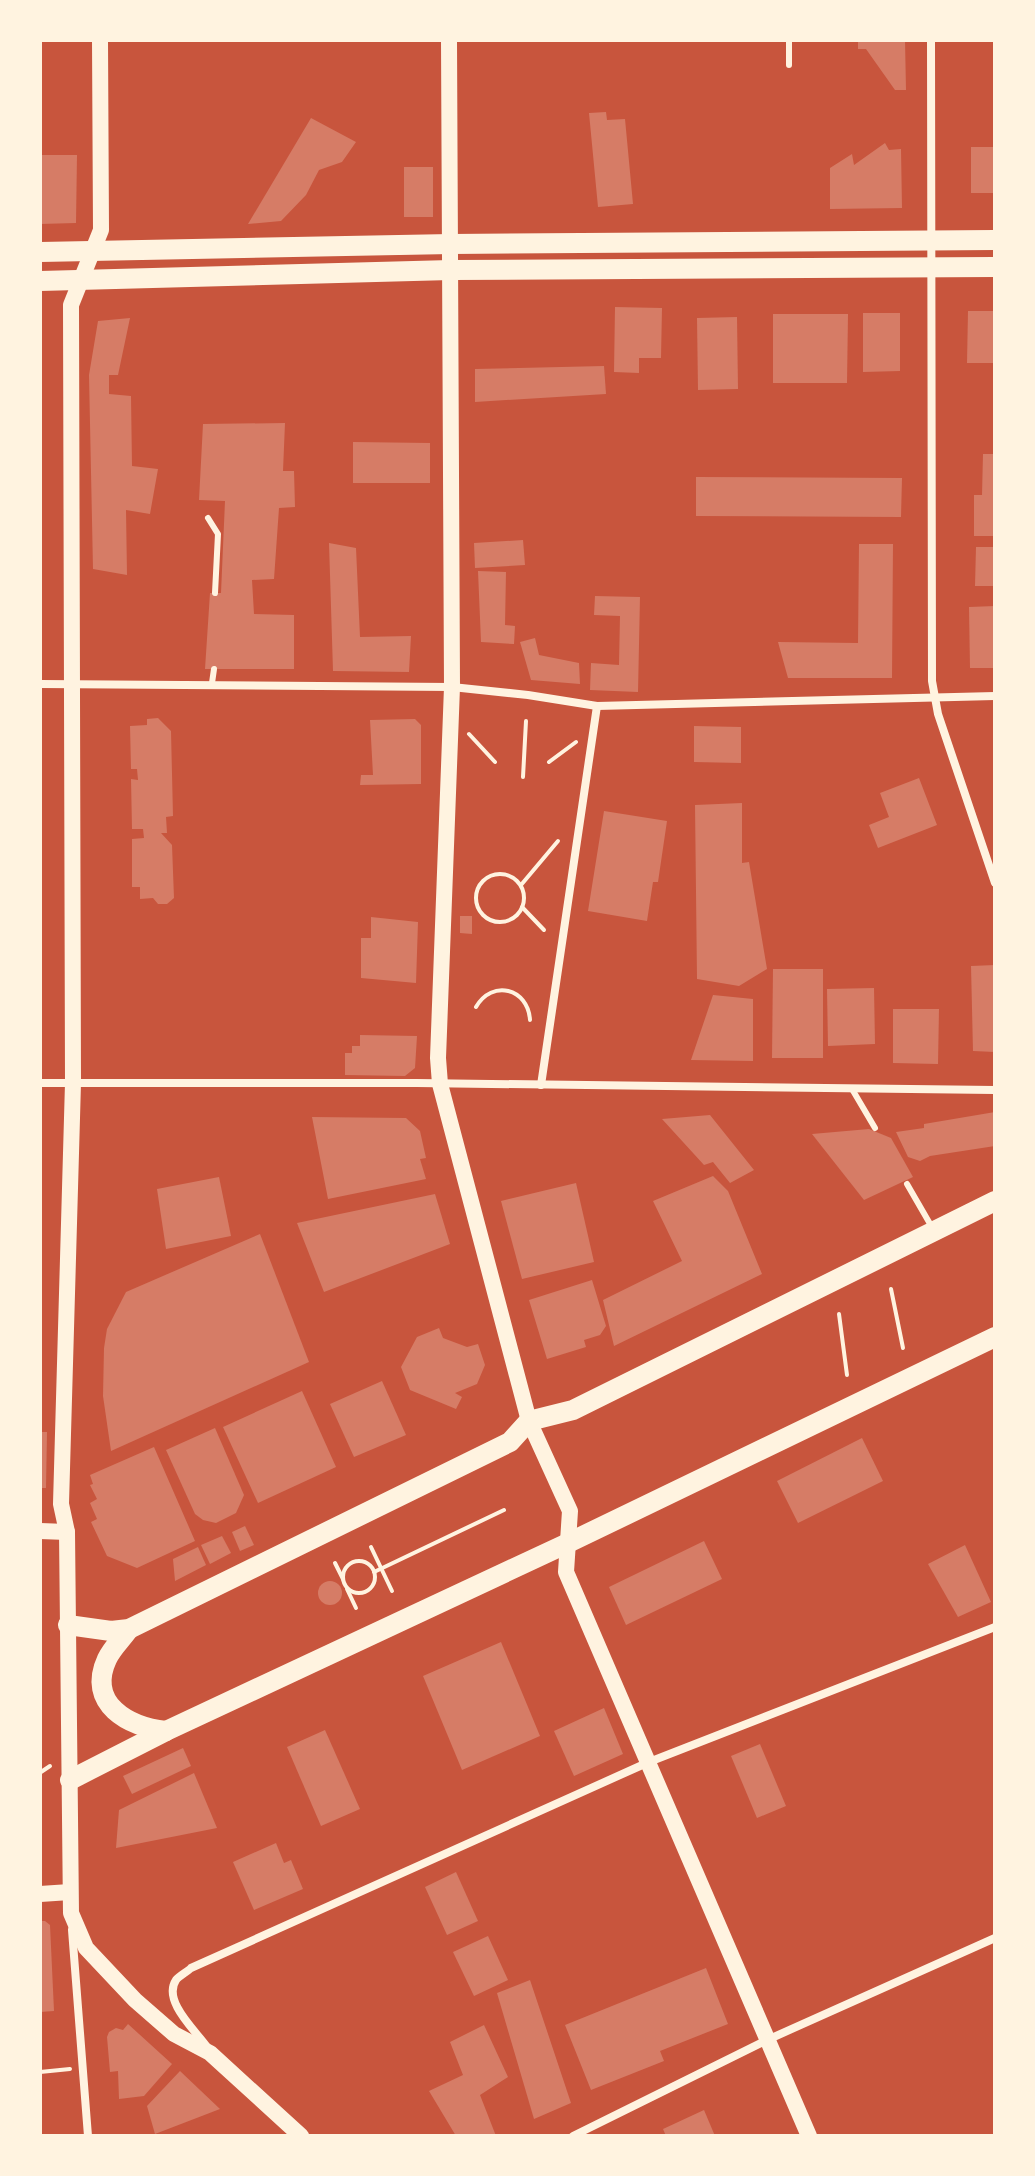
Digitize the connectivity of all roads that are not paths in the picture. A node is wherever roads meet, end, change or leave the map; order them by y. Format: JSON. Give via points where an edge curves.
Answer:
{"nodes":[{"id":1,"x":100,"y":40,"type":"edge"},
{"id":2,"x":449,"y":40,"type":"edge"},
{"id":3,"x":789,"y":40,"type":"edge"},
{"id":4,"x":931,"y":40,"type":"edge"},
{"id":5,"x":789,"y":65,"type":"dead end"},
{"id":6,"x":931,"y":240,"type":"junction"},
{"id":7,"x":995,"y":240,"type":"edge"},
{"id":8,"x":708,"y":242,"type":"junction"},
{"id":9,"x":451,"y":244,"type":"junction"},
{"id":10,"x":40,"y":252,"type":"edge"},
{"id":11,"x":91,"y":252,"type":"junction"},
{"id":12,"x":931,"y":267,"type":"junction"},
{"id":13,"x":995,"y":267,"type":"edge"},
{"id":14,"x":708,"y":268,"type":"junction"},
{"id":15,"x":451,"y":270,"type":"junction"},
{"id":16,"x":81,"y":279,"type":"junction"},
{"id":17,"x":40,"y":281,"type":"edge"},
{"id":18,"x":208,"y":518,"type":"dead end"},
{"id":19,"x":215,"y":593,"type":"dead end"},
{"id":20,"x":214,"y":669,"type":"dead end"},
{"id":21,"x":212,"y":683,"type":"junction"},
{"id":22,"x":40,"y":684,"type":"edge"},
{"id":23,"x":74,"y":684,"type":"junction"},
{"id":24,"x":452,"y":687,"type":"junction"},
{"id":25,"x":995,"y":696,"type":"edge"},
{"id":26,"x":933,"y":699,"type":"junction"},
{"id":27,"x":597,"y":706,"type":"junction"},
{"id":28,"x":995,"y":883,"type":"edge"},
{"id":29,"x":40,"y":1083,"type":"edge"},
{"id":30,"x":73,"y":1083,"type":"junction"},
{"id":31,"x":440,"y":1084,"type":"junction"},
{"id":32,"x":541,"y":1085,"type":"junction"},
{"id":33,"x":852,"y":1089,"type":"junction"},
{"id":34,"x":995,"y":1090,"type":"edge"},
{"id":35,"x":875,"y":1128,"type":"dead end"},
{"id":36,"x":907,"y":1184,"type":"dead end"},
{"id":37,"x":995,"y":1201,"type":"edge"},
{"id":38,"x":935,"y":1232,"type":"junction"},
{"id":39,"x":995,"y":1337,"type":"edge"},
{"id":40,"x":529,"y":1421,"type":"junction"},
{"id":41,"x":40,"y":1531,"type":"edge"},
{"id":42,"x":67,"y":1532,"type":"junction"},
{"id":43,"x":568,"y":1543,"type":"junction"},
{"id":44,"x":68,"y":1625,"type":"junction"},
{"id":45,"x":995,"y":1627,"type":"edge"},
{"id":46,"x":129,"y":1629,"type":"junction"},
{"id":47,"x":166,"y":1731,"type":"junction"},
{"id":48,"x":649,"y":1762,"type":"junction"},
{"id":49,"x":70,"y":1780,"type":"junction"},
{"id":50,"x":70,"y":1892,"type":"junction"},
{"id":51,"x":40,"y":1894,"type":"edge"},
{"id":52,"x":71,"y":1913,"type":"junction"},
{"id":53,"x":995,"y":1938,"type":"edge"},
{"id":54,"x":767,"y":2040,"type":"junction"},
{"id":55,"x":210,"y":2053,"type":"junction"},
{"id":56,"x":88,"y":2136,"type":"edge"},
{"id":57,"x":301,"y":2136,"type":"edge"},
{"id":58,"x":573,"y":2136,"type":"edge"},
{"id":59,"x":809,"y":2136,"type":"edge"}],
"edges":[{"from":1,"to":11,"type":"main road","via":[[101,230]]},
{"from":2,"to":9,"type":"main road"},
{"from":3,"to":5,"type":"lane"},
{"from":4,"to":6,"type":"street"},
{"from":6,"to":7,"type":"main road"},
{"from":6,"to":8,"type":"main road"},
{"from":6,"to":12,"type":"street"},
{"from":8,"to":9,"type":"main road"},
{"from":8,"to":14,"type":"main road"},
{"from":9,"to":11,"type":"main road"},
{"from":9,"to":15,"type":"main road"},
{"from":10,"to":11,"type":"main road"},
{"from":11,"to":16,"type":"main road"},
{"from":12,"to":13,"type":"main road"},
{"from":12,"to":14,"type":"main road"},
{"from":12,"to":26,"type":"street"},
{"from":14,"to":15,"type":"main road"},
{"from":15,"to":16,"type":"main road"},
{"from":15,"to":24,"type":"main road"},
{"from":16,"to":17,"type":"main road"},
{"from":16,"to":23,"type":"main road","via":[[71,305]]},
{"from":18,"to":19,"type":"lane","via":[[218,534]]},
{"from":20,"to":21,"type":"lane"},
{"from":21,"to":23,"type":"street"},
{"from":21,"to":24,"type":"street"},
{"from":22,"to":23,"type":"street"},
{"from":23,"to":30,"type":"main road"},
{"from":24,"to":27,"type":"street"},
{"from":24,"to":31,"type":"main road"},
{"from":25,"to":26,"type":"street"},
{"from":26,"to":27,"type":"street"},
{"from":26,"to":28,"type":"street"},
{"from":27,"to":32,"type":"street"},
{"from":29,"to":30,"type":"street"},
{"from":30,"to":31,"type":"street"},
{"from":30,"to":42,"type":"main road","via":[[61,1504]]},
{"from":31,"to":32,"type":"street"},
{"from":31,"to":40,"type":"main road"},
{"from":32,"to":33,"type":"street"},
{"from":33,"to":34,"type":"street"},
{"from":33,"to":35,"type":"lane"},
{"from":36,"to":38,"type":"lane"},
{"from":37,"to":38,"type":"main road"},
{"from":38,"to":40,"type":"main road","via":[[573,1410]]},
{"from":39,"to":43,"type":"main road"},
{"from":40,"to":43,"type":"main road","via":[[570,1511]]},
{"from":40,"to":46,"type":"main road","via":[[510,1442]]},
{"from":41,"to":42,"type":"main road"},
{"from":42,"to":44,"type":"main road"},
{"from":43,"to":47,"type":"main road"},
{"from":43,"to":48,"type":"main road","via":[[566,1572]]},
{"from":44,"to":46,"type":"main road"},
{"from":44,"to":49,"type":"main road"},
{"from":45,"to":48,"type":"street"},
{"from":46,"to":47,"type":"main road","via":[[107,1659],[103,1692],[115,1712],[130,1722]]},
{"from":47,"to":49,"type":"main road"},
{"from":48,"to":54,"type":"main road"},
{"from":48,"to":55,"type":"street","via":[[191,1968],[176,1980],[175,2005]]},
{"from":49,"to":50,"type":"main road"},
{"from":50,"to":51,"type":"main road"},
{"from":50,"to":52,"type":"main road"},
{"from":52,"to":55,"type":"main road","via":[[86,1948],[135,2000],[174,2034]]},
{"from":52,"to":56,"type":"street"},
{"from":53,"to":54,"type":"street"},
{"from":54,"to":58,"type":"street"},
{"from":54,"to":59,"type":"main road"},
{"from":55,"to":57,"type":"main road"}]}
